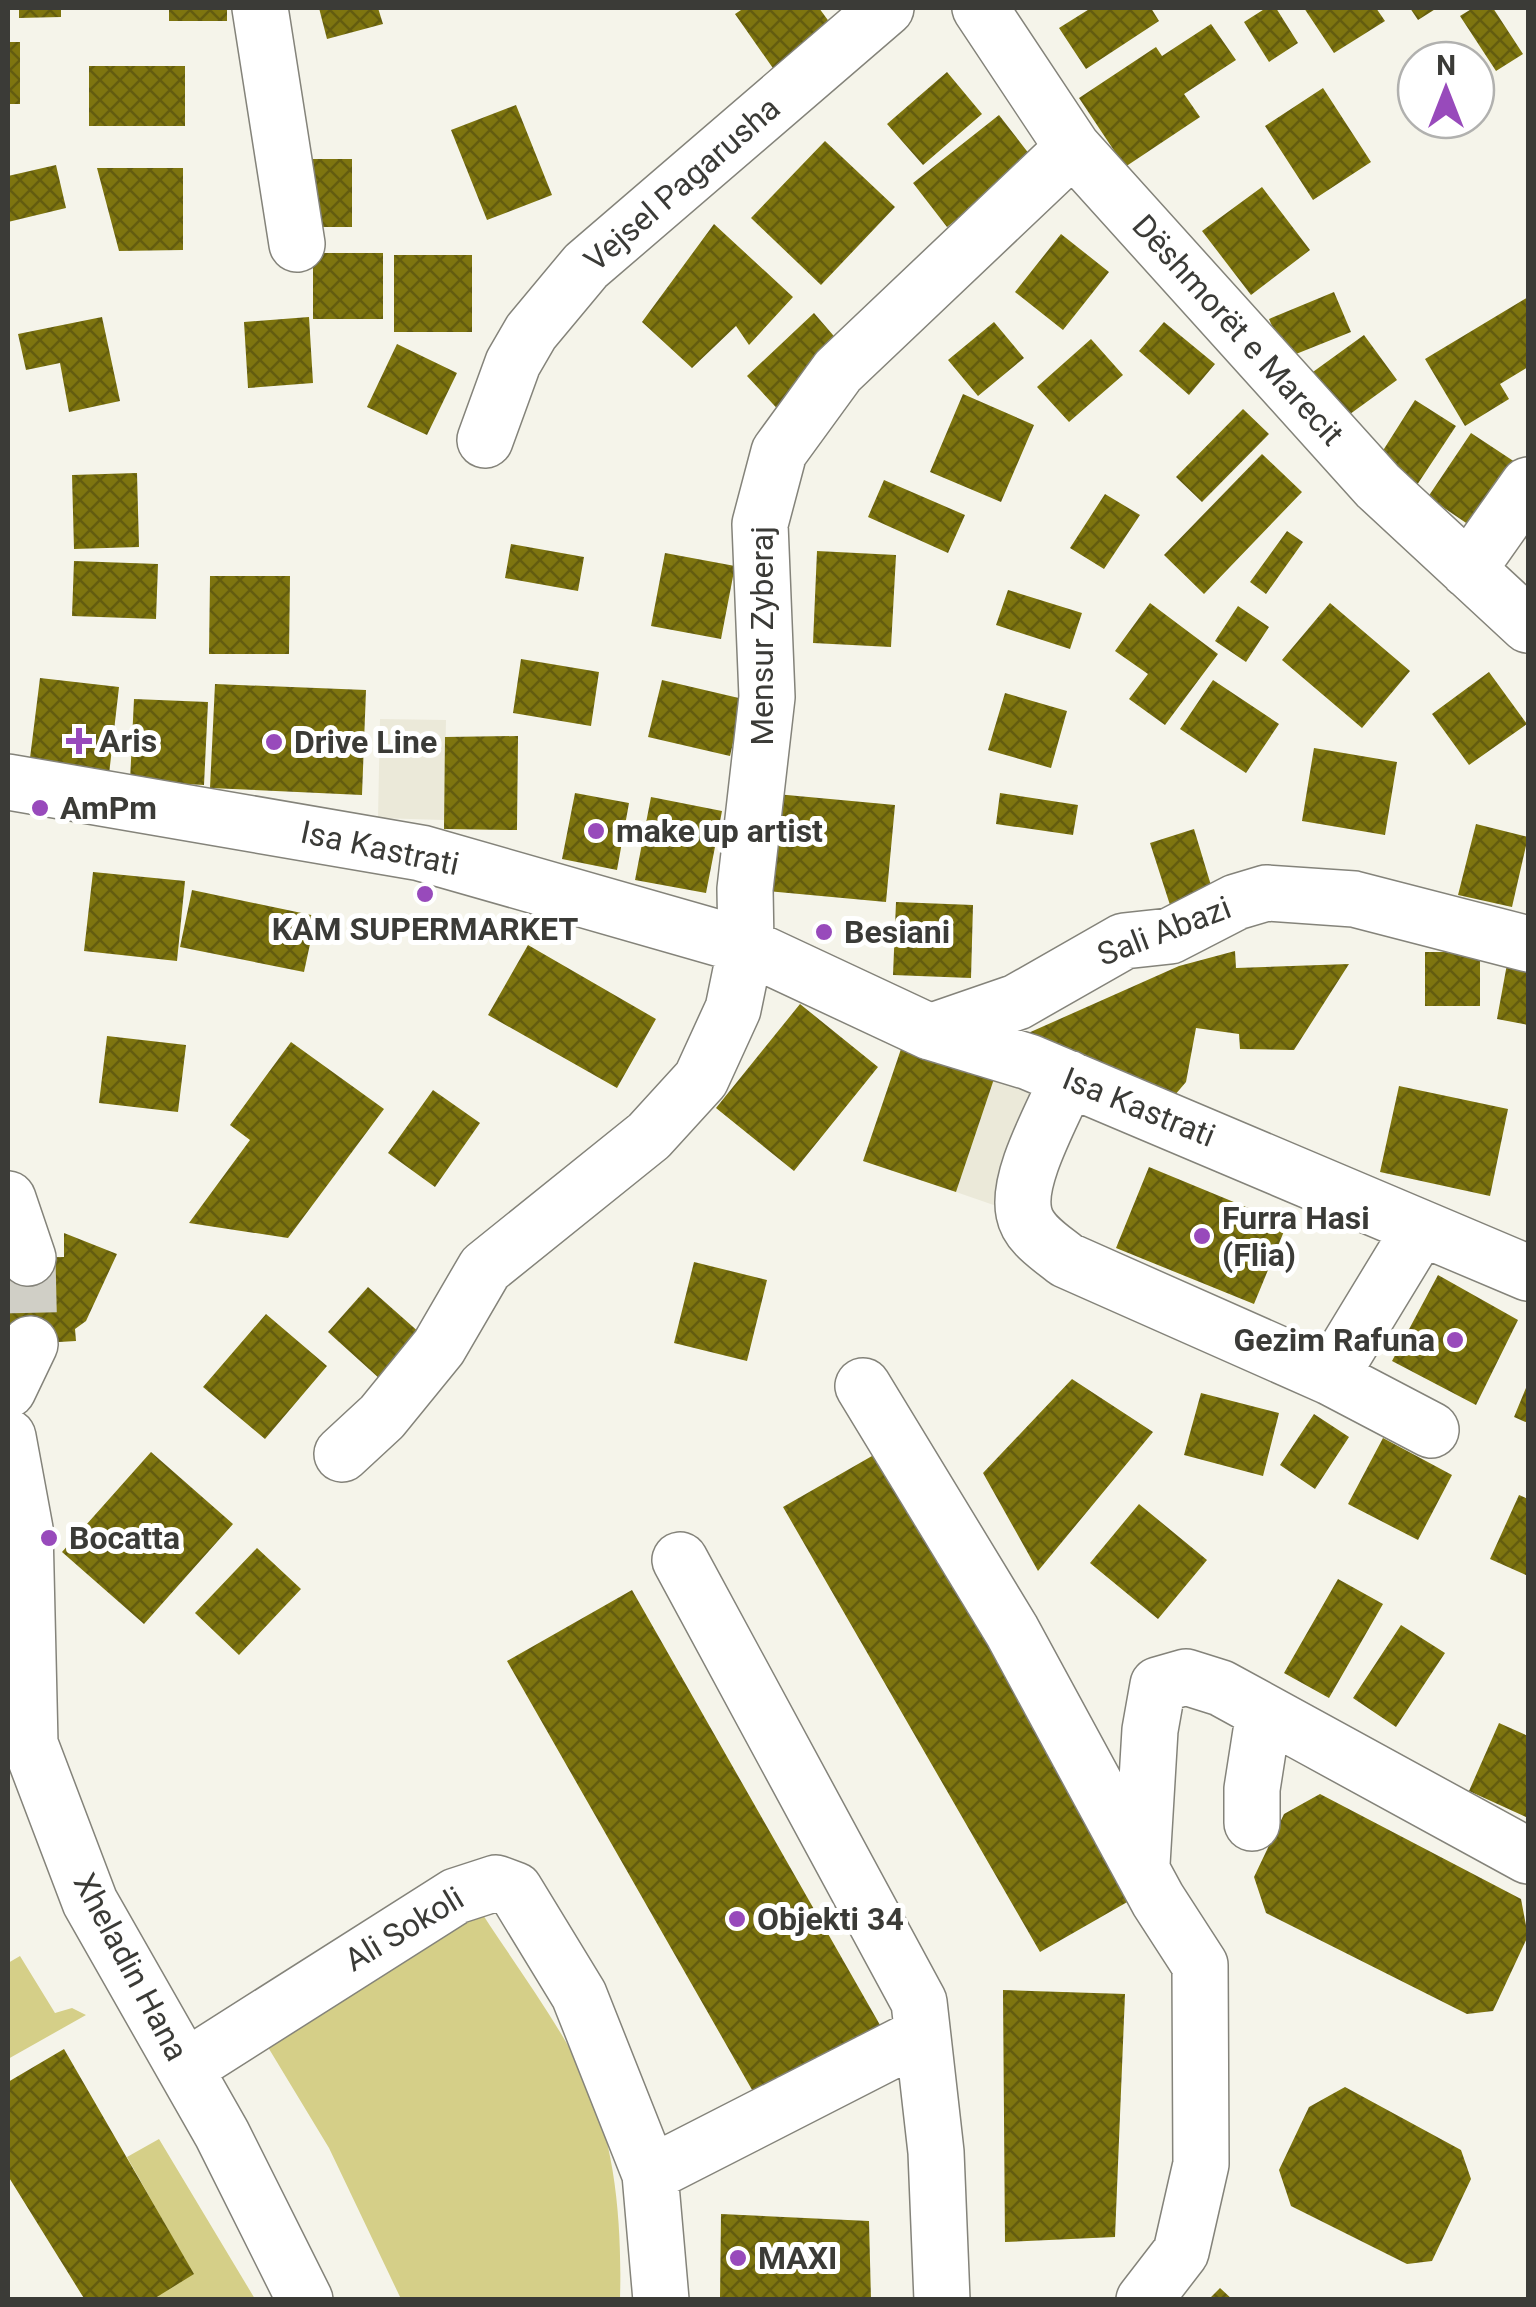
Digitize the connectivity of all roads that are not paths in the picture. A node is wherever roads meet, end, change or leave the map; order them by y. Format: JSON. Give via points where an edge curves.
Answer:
{"nodes":[{"id":1,"x":260,"y":8,"type":"edge"},
{"id":2,"x":886,"y":8,"type":"edge"},
{"id":3,"x":980,"y":8,"type":"edge"},
{"id":4,"x":1073,"y":148,"type":"junction"},
{"id":5,"x":297,"y":244,"type":"dead end"},
{"id":6,"x":484,"y":440,"type":"dead end"},
{"id":7,"x":1528,"y":485,"type":"edge"},
{"id":8,"x":1468,"y":570,"type":"junction"},
{"id":9,"x":1528,"y":625,"type":"edge"},
{"id":10,"x":8,"y":782,"type":"edge"},
{"id":11,"x":1528,"y":944,"type":"edge"},
{"id":12,"x":746,"y":946,"type":"junction"},
{"id":13,"x":930,"y":1032,"type":"junction"},
{"id":14,"x":1068,"y":1078,"type":"junction"},
{"id":15,"x":8,"y":1199,"type":"edge"},
{"id":16,"x":1420,"y":1229,"type":"junction"},
{"id":17,"x":28,"y":1258,"type":"tunnel mouth"},
{"id":18,"x":1528,"y":1273,"type":"edge"},
{"id":19,"x":1330,"y":1377,"type":"junction"},
{"id":20,"x":863,"y":1386,"type":"dead end"},
{"id":21,"x":1431,"y":1430,"type":"dead end"},
{"id":22,"x":8,"y":1437,"type":"edge"},
{"id":23,"x":342,"y":1454,"type":"dead end"},
{"id":24,"x":680,"y":1560,"type":"dead end"},
{"id":25,"x":18,"y":1643,"type":"edge"},
{"id":26,"x":1264,"y":1712,"type":"junction"},
{"id":27,"x":1252,"y":1823,"type":"dead end"},
{"id":28,"x":1528,"y":1856,"type":"edge"},
{"id":29,"x":1142,"y":1864,"type":"junction"},
{"id":30,"x":922,"y":2035,"type":"junction"},
{"id":31,"x":185,"y":2068,"type":"junction"},
{"id":32,"x":650,"y":2174,"type":"junction"},
{"id":33,"x":306,"y":2300,"type":"edge"},
{"id":34,"x":661,"y":2300,"type":"edge"},
{"id":35,"x":942,"y":2300,"type":"edge"},
{"id":36,"x":1144,"y":2300,"type":"edge"}],
"edges":[{"from":1,"to":5,"type":"street"},
{"from":2,"to":6,"type":"street","name":"Vejsel Pagarusha","via":[[586,266],[522,348]]},
{"from":3,"to":4,"type":"street","name":"Dëshmorët e Marecit"},
{"from":4,"to":8,"type":"street","name":"Dëshmorët e Marecit","via":[[1378,486]]},
{"from":4,"to":12,"type":"street","name":"Mensur Zyberaj","via":[[838,371],[779,452],[760,524],[767,697],[744,890]]},
{"from":7,"to":8,"type":"street"},
{"from":8,"to":9,"type":"street","name":"Dëshmorët e Marecit"},
{"from":10,"to":12,"type":"street","name":"Isa Kastrati","via":[[422,853]]},
{"from":11,"to":13,"type":"street","name":"Sali Abazi","via":[[1354,899],[1266,893],[1170,936],[1124,941],[1017,1002]]},
{"from":12,"to":13,"type":"street","name":"Isa Kastrati"},
{"from":12,"to":23,"type":"street","via":[[733,1009],[701,1079],[649,1136],[484,1268],[439,1348]]},
{"from":13,"to":14,"type":"street","name":"Isa Kastrati"},
{"from":14,"to":16,"type":"street","name":"Isa Kastrati"},
{"from":14,"to":19,"type":"street","via":[[1022,1187],[1024,1216],[1038,1238],[1066,1260]]},
{"from":15,"to":17,"type":"street"},
{"from":16,"to":18,"type":"street","name":"Isa Kastrati"},
{"from":16,"to":19,"type":"street"},
{"from":19,"to":21,"type":"street"},
{"from":20,"to":29,"type":"street","via":[[1012,1630]]},
{"from":22,"to":25,"type":"street","name":"Xheladin Hana","via":[[24,1529]]},
{"from":24,"to":30,"type":"street","via":[[918,2002]]},
{"from":25,"to":31,"type":"street","name":"Xheladin Hana","via":[[30,1744],[90,1902]]},
{"from":26,"to":27,"type":"street"},
{"from":26,"to":28,"type":"street"},
{"from":26,"to":29,"type":"street","via":[[1186,1677],[1158,1686]]},
{"from":29,"to":36,"type":"street","via":[[1200,1965],[1201,2164],[1181,2252]]},
{"from":30,"to":32,"type":"street"},
{"from":30,"to":35,"type":"street","via":[[936,2152]]},
{"from":31,"to":32,"type":"street","name":"Ali Sokoli","via":[[456,1896],[496,1883],[514,1890],[527,1906],[580,1995]]},
{"from":31,"to":33,"type":"street","name":"Xheladin Hana"},
{"from":32,"to":34,"type":"street","name":"Ali Sokoli"}]}
